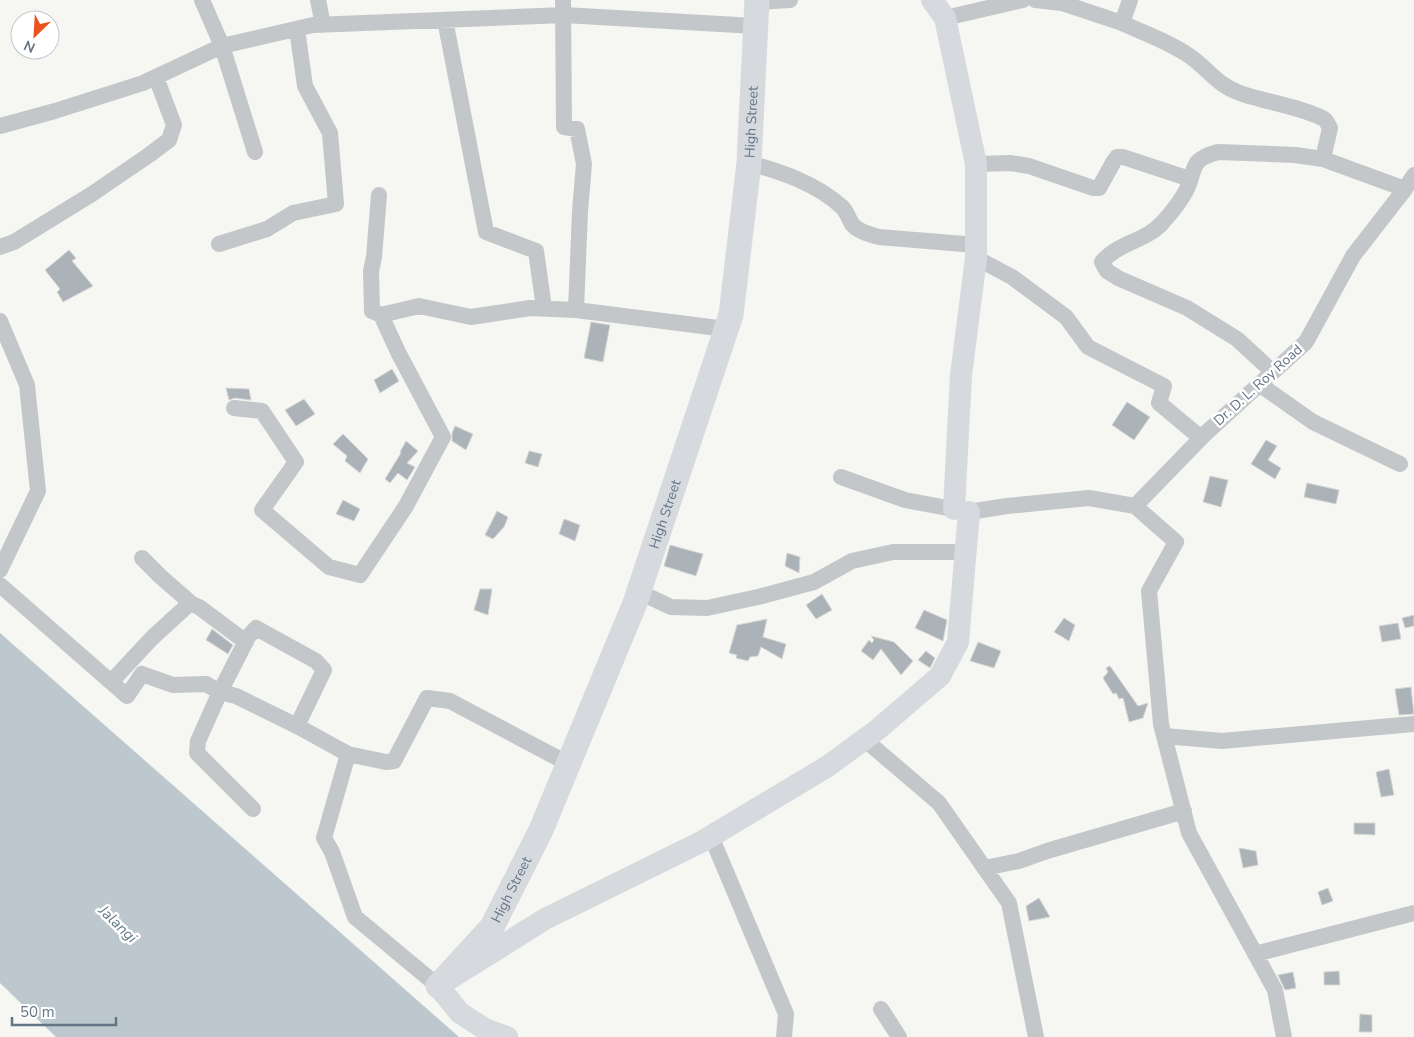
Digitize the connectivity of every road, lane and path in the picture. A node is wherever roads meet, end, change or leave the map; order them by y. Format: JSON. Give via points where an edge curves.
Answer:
{"nodes":[{"id":1,"x":202,"y":0,"type":"edge"},
{"id":2,"x":318,"y":0,"type":"edge"},
{"id":3,"x":790,"y":0,"type":"edge"},
{"id":4,"x":932,"y":0,"type":"edge"},
{"id":5,"x":1023,"y":0,"type":"edge"},
{"id":6,"x":1036,"y":0,"type":"edge"},
{"id":7,"x":1130,"y":0,"type":"edge"},
{"id":8,"x":564,"y":7,"type":"edge"},
{"id":9,"x":756,"y":10,"type":"edge"},
{"id":10,"x":945,"y":18,"type":"junction"},
{"id":11,"x":1122,"y":23,"type":"junction"},
{"id":12,"x":322,"y":25,"type":"junction"},
{"id":13,"x":446,"y":25,"type":"dead end"},
{"id":14,"x":297,"y":29,"type":"junction"},
{"id":15,"x":222,"y":46,"type":"junction"},
{"id":16,"x":156,"y":77,"type":"junction"},
{"id":17,"x":0,"y":126,"type":"edge"},
{"id":18,"x":255,"y":152,"type":"dead end"},
{"id":19,"x":1323,"y":159,"type":"junction"},
{"id":20,"x":749,"y":163,"type":"junction"},
{"id":21,"x":976,"y":164,"type":"junction"},
{"id":22,"x":1190,"y":179,"type":"junction"},
{"id":23,"x":1410,"y":182,"type":"edge"},
{"id":24,"x":379,"y":195,"type":"dead end"},
{"id":25,"x":219,"y":244,"type":"dead end"},
{"id":26,"x":0,"y":247,"type":"edge"},
{"id":27,"x":976,"y":251,"type":"junction"},
{"id":28,"x":544,"y":308,"type":"junction"},
{"id":29,"x":576,"y":310,"type":"junction"},
{"id":30,"x":381,"y":315,"type":"junction"},
{"id":31,"x":0,"y":321,"type":"edge"},
{"id":32,"x":726,"y":329,"type":"junction"},
{"id":33,"x":1273,"y":372,"type":"junction"},
{"id":34,"x":1259,"y":384,"type":"junction"},
{"id":35,"x":234,"y":408,"type":"dead end"},
{"id":36,"x":1201,"y":438,"type":"junction"},
{"id":37,"x":1400,"y":464,"type":"dead end"},
{"id":38,"x":841,"y":477,"type":"dead end"},
{"id":39,"x":1135,"y":506,"type":"junction"},
{"id":40,"x":962,"y":511,"type":"junction"},
{"id":41,"x":966,"y":552,"type":"junction"},
{"id":42,"x":142,"y":558,"type":"dead end"},
{"id":43,"x":0,"y":570,"type":"edge"},
{"id":44,"x":0,"y":585,"type":"edge"},
{"id":45,"x":639,"y":592,"type":"junction"},
{"id":46,"x":192,"y":604,"type":"junction"},
{"id":47,"x":246,"y":642,"type":"junction"},
{"id":48,"x":111,"y":682,"type":"junction"},
{"id":49,"x":220,"y":692,"type":"junction"},
{"id":50,"x":1414,"y":724,"type":"edge"},
{"id":51,"x":297,"y":726,"type":"junction"},
{"id":52,"x":1164,"y":736,"type":"junction"},
{"id":53,"x":864,"y":739,"type":"junction"},
{"id":54,"x":348,"y":754,"type":"junction"},
{"id":55,"x":569,"y":764,"type":"junction"},
{"id":56,"x":253,"y":809,"type":"dead end"},
{"id":57,"x":1184,"y":811,"type":"junction"},
{"id":58,"x":711,"y":836,"type":"junction"},
{"id":59,"x":984,"y":868,"type":"junction"},
{"id":60,"x":1414,"y":913,"type":"edge"},
{"id":61,"x":1255,"y":954,"type":"junction"},
{"id":62,"x":438,"y":986,"type":"junction"},
{"id":63,"x":880,"y":1009,"type":"dead end"},
{"id":64,"x":507,"y":1037,"type":"edge"},
{"id":65,"x":784,"y":1037,"type":"edge"},
{"id":66,"x":898,"y":1037,"type":"edge"},
{"id":67,"x":1036,"y":1037,"type":"edge"},
{"id":68,"x":1284,"y":1037,"type":"edge"}],
"edges":[{"from":1,"to":15,"type":"street"},
{"from":2,"to":12,"type":"street"},
{"from":3,"to":9,"type":"street"},
{"from":4,"to":10,"type":"street"},
{"from":5,"to":10,"type":"street"},
{"from":6,"to":11,"type":"street","via":[[1062,3]]},
{"from":7,"to":11,"type":"street"},
{"from":8,"to":9,"type":"street"},
{"from":8,"to":12,"type":"street"},
{"from":8,"to":29,"type":"street","via":[[564,127],[577,129],[584,164]]},
{"from":9,"to":20,"type":"main road","name":"High Street"},
{"from":10,"to":21,"type":"street"},
{"from":11,"to":19,"type":"street","via":[[1172,44],[1193,58],[1217,81],[1237,92],[1326,120],[1330,128]]},
{"from":12,"to":14,"type":"street"},
{"from":13,"to":28,"type":"street","via":[[486,232],[536,251]]},
{"from":14,"to":15,"type":"street"},
{"from":14,"to":25,"type":"street","via":[[305,86],[330,133],[336,204],[293,213],[267,229]]},
{"from":15,"to":16,"type":"street"},
{"from":15,"to":18,"type":"street"},
{"from":16,"to":17,"type":"street"},
{"from":16,"to":26,"type":"street","via":[[174,125],[169,140],[92,194],[14,242]]},
{"from":19,"to":22,"type":"street","via":[[1218,152],[1205,155],[1196,162]]},
{"from":19,"to":23,"type":"street"},
{"from":20,"to":27,"type":"street","via":[[782,173],[818,190],[844,208],[854,226],[870,234]]},
{"from":20,"to":32,"type":"main road","name":"High Street","via":[[731,315]]},
{"from":21,"to":22,"type":"street","via":[[1030,166],[1099,188],[1117,157],[1123,157]]},
{"from":21,"to":27,"type":"street"},
{"from":22,"to":33,"type":"street","via":[[1178,205],[1161,225],[1108,254],[1102,262],[1107,271],[1118,278],[1186,308],[1237,339]]},
{"from":23,"to":33,"type":"street","name":"Dr. D. L. Roy Road","via":[[1353,256],[1306,342]]},
{"from":24,"to":30,"type":"street","via":[[371,271],[372,310]]},
{"from":27,"to":36,"type":"street","via":[[1066,317],[1088,347],[1164,386],[1159,403]]},
{"from":27,"to":40,"type":"street","via":[[962,375]]},
{"from":28,"to":29,"type":"street"},
{"from":28,"to":30,"type":"street","via":[[471,317],[420,306]]},
{"from":29,"to":32,"type":"street"},
{"from":30,"to":35,"type":"street","via":[[443,437],[406,506],[360,575],[329,567],[262,510],[296,462],[262,411]]},
{"from":31,"to":43,"type":"street","via":[[27,385],[38,491]]},
{"from":32,"to":45,"type":"main road","name":"High Street"},
{"from":33,"to":34,"type":"street","name":"Dr. D. L. Roy Road"},
{"from":34,"to":36,"type":"street","name":"Dr. D. L. Roy Road"},
{"from":34,"to":37,"type":"street","via":[[1313,422]]},
{"from":36,"to":39,"type":"street","name":"Dr. D. L. Roy Road"},
{"from":38,"to":40,"type":"street","via":[[905,500]]},
{"from":39,"to":40,"type":"street","via":[[1089,498]]},
{"from":39,"to":52,"type":"street","via":[[1176,542],[1150,591]]},
{"from":40,"to":41,"type":"street"},
{"from":41,"to":45,"type":"street","via":[[893,552],[852,561],[814,582],[707,608],[671,607]]},
{"from":41,"to":53,"type":"street","via":[[958,642],[940,676]]},
{"from":42,"to":46,"type":"street"},
{"from":44,"to":48,"type":"street"},
{"from":45,"to":55,"type":"main road","name":"High Street"},
{"from":46,"to":47,"type":"street"},
{"from":46,"to":48,"type":"street","via":[[184,607]]},
{"from":47,"to":49,"type":"street"},
{"from":47,"to":51,"type":"street","via":[[256,628],[316,661],[324,670]]},
{"from":48,"to":49,"type":"street","via":[[127,696],[142,674],[173,685],[206,684]]},
{"from":49,"to":51,"type":"street","via":[[236,696]]},
{"from":49,"to":56,"type":"street","via":[[198,740],[197,753]]},
{"from":50,"to":52,"type":"street","via":[[1222,741]]},
{"from":51,"to":54,"type":"street"},
{"from":52,"to":57,"type":"street"},
{"from":53,"to":58,"type":"street","via":[[828,766]]},
{"from":53,"to":59,"type":"street","via":[[939,803]]},
{"from":54,"to":55,"type":"street","via":[[386,762],[394,760],[427,698],[450,701]]},
{"from":54,"to":62,"type":"street","via":[[324,838],[355,917]]},
{"from":55,"to":62,"type":"main road","name":"High Street","via":[[541,830],[492,927]]},
{"from":57,"to":59,"type":"street","via":[[1019,861]]},
{"from":57,"to":61,"type":"street","via":[[1189,833]]},
{"from":58,"to":62,"type":"street","via":[[545,919]]},
{"from":58,"to":65,"type":"street","via":[[786,1014]]},
{"from":59,"to":67,"type":"street","via":[[1009,903]]},
{"from":60,"to":61,"type":"street"},
{"from":61,"to":68,"type":"street","via":[[1274,990]]},
{"from":62,"to":64,"type":"street","via":[[460,1013],[485,1029]]},
{"from":63,"to":66,"type":"street"}]}
